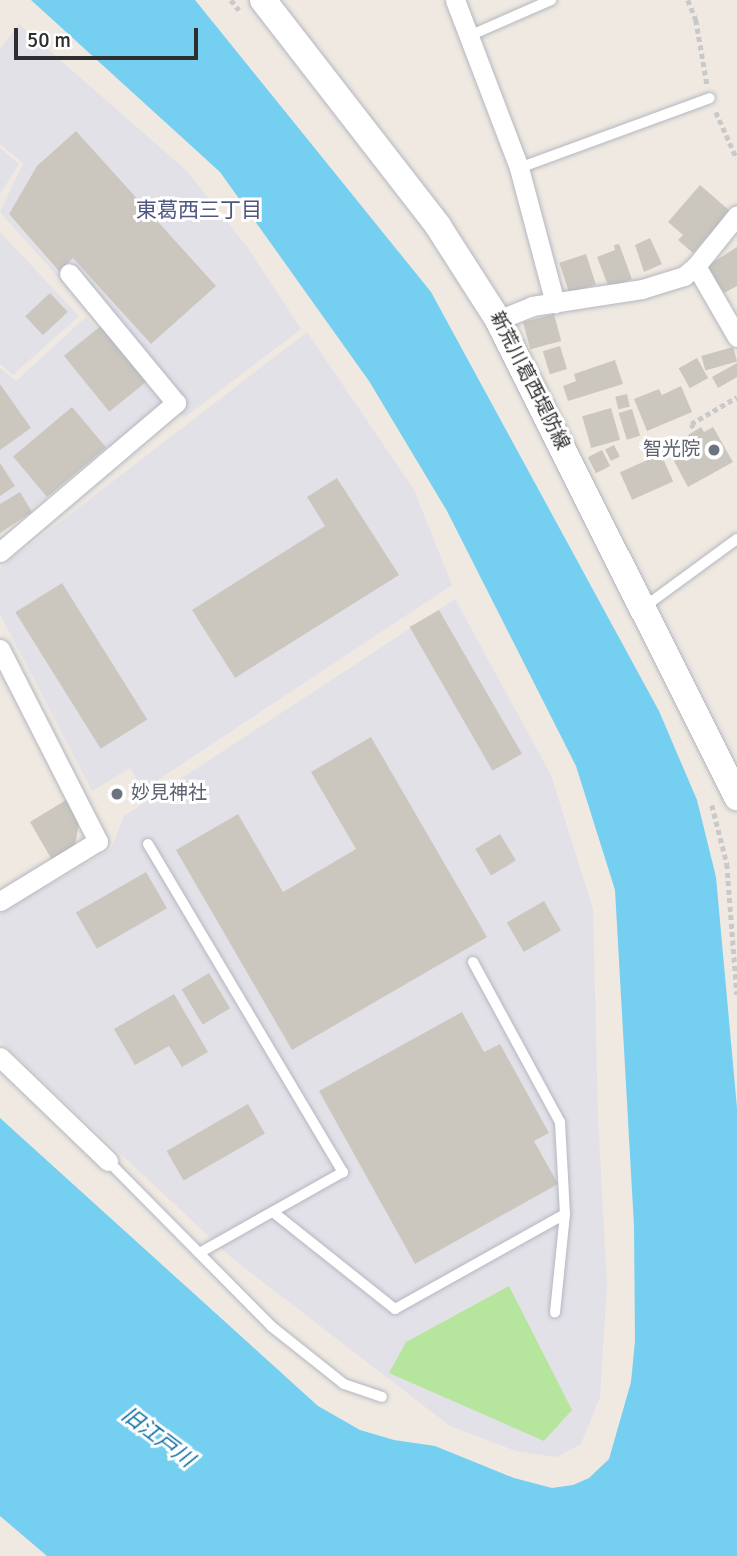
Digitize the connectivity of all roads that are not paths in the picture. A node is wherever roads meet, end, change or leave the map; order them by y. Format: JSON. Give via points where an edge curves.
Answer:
{"nodes":[{"id":1,"x":455,"y":0,"type":"edge"},
{"id":2,"x":551,"y":0,"type":"edge"},
{"id":3,"x":255,"y":10,"type":"edge"},
{"id":4,"x":469,"y":36,"type":"junction"},
{"id":5,"x":710,"y":99,"type":"road end"},
{"id":6,"x":519,"y":168,"type":"junction"},
{"id":7,"x":737,"y":215,"type":"edge"},
{"id":8,"x":696,"y":266,"type":"junction"},
{"id":9,"x":69,"y":273,"type":"dead end"},
{"id":10,"x":555,"y":303,"type":"junction"},
{"id":11,"x":498,"y":320,"type":"junction"},
{"id":12,"x":737,"y":337,"type":"edge"},
{"id":13,"x":737,"y":539,"type":"edge"},
{"id":14,"x":0,"y":552,"type":"edge"},
{"id":15,"x":642,"y":609,"type":"junction"},
{"id":16,"x":0,"y":649,"type":"edge"},
{"id":17,"x":737,"y":797,"type":"edge"},
{"id":18,"x":148,"y":844,"type":"dead end"},
{"id":19,"x":0,"y":901,"type":"edge"},
{"id":20,"x":473,"y":962,"type":"dead end"},
{"id":21,"x":0,"y":1057,"type":"edge"},
{"id":22,"x":108,"y":1161,"type":"joint"},
{"id":23,"x":273,"y":1212,"type":"junction"},
{"id":24,"x":565,"y":1214,"type":"junction"},
{"id":25,"x":199,"y":1253,"type":"junction"},
{"id":26,"x":555,"y":1312,"type":"dead end"},
{"id":27,"x":382,"y":1397,"type":"dead end"}],
"edges":[{"from":1,"to":4,"type":"street"},
{"from":2,"to":4,"type":"lane"},
{"from":3,"to":11,"type":"main road","name":"新荒川葛西堤防線","via":[[438,226]]},
{"from":4,"to":6,"type":"street"},
{"from":5,"to":6,"type":"lane"},
{"from":6,"to":10,"type":"street"},
{"from":7,"to":8,"type":"street"},
{"from":8,"to":10,"type":"street","via":[[684,276],[647,288]]},
{"from":8,"to":12,"type":"street"},
{"from":9,"to":14,"type":"street","via":[[176,403]]},
{"from":10,"to":11,"type":"street","via":[[532,306]]},
{"from":11,"to":15,"type":"main road","name":"新荒川葛西堤防線"},
{"from":13,"to":15,"type":"lane"},
{"from":15,"to":17,"type":"main road","name":"新荒川葛西堤防線"},
{"from":16,"to":19,"type":"street","via":[[98,841]]},
{"from":18,"to":23,"type":"lane","via":[[343,1172]]},
{"from":20,"to":24,"type":"lane","via":[[560,1122]]},
{"from":21,"to":22,"type":"street"},
{"from":22,"to":25,"type":"lane"},
{"from":23,"to":24,"type":"lane","via":[[395,1309]]},
{"from":23,"to":25,"type":"lane"},
{"from":24,"to":26,"type":"lane"},
{"from":25,"to":27,"type":"lane","via":[[271,1326],[344,1384]]}]}
